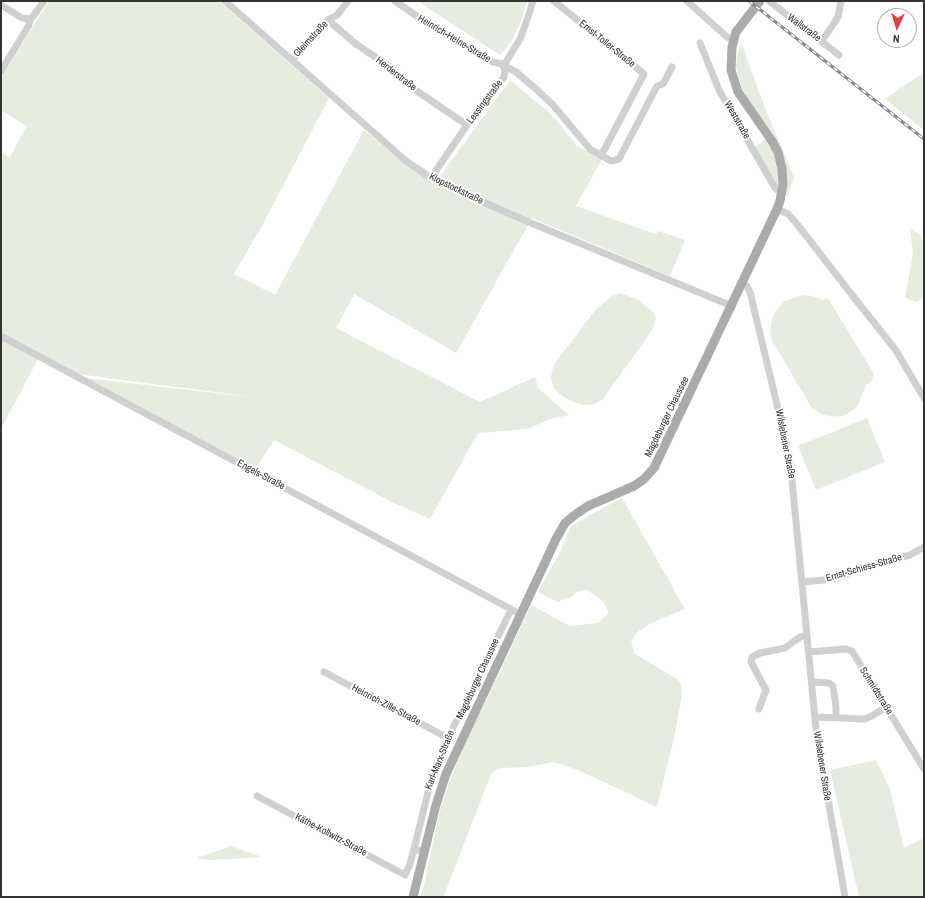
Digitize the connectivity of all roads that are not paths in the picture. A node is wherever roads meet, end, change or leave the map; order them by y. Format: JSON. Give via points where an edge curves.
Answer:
{"nodes":[{"id":1,"x":44,"y":1,"type":"edge"},
{"id":2,"x":225,"y":1,"type":"edge"},
{"id":3,"x":348,"y":1,"type":"edge"},
{"id":4,"x":394,"y":1,"type":"edge"},
{"id":5,"x":532,"y":1,"type":"edge"},
{"id":6,"x":554,"y":1,"type":"edge"},
{"id":7,"x":687,"y":1,"type":"edge"},
{"id":8,"x":760,"y":1,"type":"edge"},
{"id":9,"x":769,"y":1,"type":"edge"},
{"id":10,"x":841,"y":1,"type":"edge"},
{"id":11,"x":1,"y":5,"type":"edge"},
{"id":12,"x":30,"y":18,"type":"junction"},
{"id":13,"x":328,"y":20,"type":"junction"},
{"id":14,"x":734,"y":40,"type":"junction"},
{"id":15,"x":822,"y":41,"type":"junction"},
{"id":16,"x":700,"y":43,"type":"dead end"},
{"id":17,"x":840,"y":55,"type":"dead end"},
{"id":18,"x":292,"y":60,"type":"junction"},
{"id":19,"x":502,"y":64,"type":"junction"},
{"id":20,"x":672,"y":67,"type":"dead end"},
{"id":21,"x":1,"y":71,"type":"edge"},
{"id":22,"x":467,"y":125,"type":"junction"},
{"id":23,"x":601,"y":156,"type":"junction"},
{"id":24,"x":431,"y":178,"type":"junction"},
{"id":25,"x":782,"y":190,"type":"junction"},
{"id":26,"x":777,"y":209,"type":"junction"},
{"id":27,"x":742,"y":283,"type":"junction"},
{"id":28,"x":732,"y":306,"type":"junction"},
{"id":29,"x":1,"y":336,"type":"edge"},
{"id":30,"x":924,"y":398,"type":"edge"},
{"id":31,"x":924,"y":547,"type":"edge"},
{"id":32,"x":802,"y":582,"type":"junction"},
{"id":33,"x":511,"y":610,"type":"junction"},
{"id":34,"x":520,"y":614,"type":"junction"},
{"id":35,"x":807,"y":635,"type":"junction"},
{"id":36,"x":809,"y":652,"type":"junction"},
{"id":37,"x":324,"y":672,"type":"dead end"},
{"id":38,"x":812,"y":682,"type":"junction"},
{"id":39,"x":886,"y":707,"type":"junction"},
{"id":40,"x":759,"y":709,"type":"dead end"},
{"id":41,"x":836,"y":717,"type":"junction"},
{"id":42,"x":815,"y":719,"type":"junction"},
{"id":43,"x":448,"y":738,"type":"junction"},
{"id":44,"x":924,"y":769,"type":"edge"},
{"id":45,"x":257,"y":796,"type":"dead end"},
{"id":46,"x":414,"y":849,"type":"junction"},
{"id":47,"x":424,"y":852,"type":"junction"},
{"id":48,"x":405,"y":875,"type":"joint"},
{"id":49,"x":413,"y":897,"type":"edge"},
{"id":50,"x":845,"y":897,"type":"edge"}],
"edges":[{"from":1,"to":12,"type":"street"},
{"from":2,"to":18,"type":"street","name":"Klopstockstraße"},
{"from":3,"to":13,"type":"street","name":"Gleimstraße","via":[[337,15]]},
{"from":4,"to":19,"type":"street","name":"Heinrich-Heine-Straße","via":[[493,62]]},
{"from":5,"to":19,"type":"street","name":"Lessingstraße","via":[[520,39],[506,62]]},
{"from":6,"to":23,"type":"street","name":"Ernst-Toller-Straße","via":[[644,74]]},
{"from":7,"to":14,"type":"street"},
{"from":8,"to":14,"type":"main road","name":"Magdeburger Chaussee","via":[[736,32]]},
{"from":9,"to":15,"type":"street","name":"Wallstraße"},
{"from":10,"to":15,"type":"street","via":[[838,17]]},
{"from":11,"to":12,"type":"street","via":[[22,18]]},
{"from":12,"to":21,"type":"street","via":[[29,25]]},
{"from":13,"to":18,"type":"street","name":"Gleimstraße"},
{"from":13,"to":22,"type":"street","name":"Herderstraße","via":[[411,87]]},
{"from":14,"to":25,"type":"main road","name":"Magdeburger Chaussee","via":[[731,62],[734,81],[744,102],[778,152],[782,169]]},
{"from":15,"to":17,"type":"street","name":"Wallstraße"},
{"from":16,"to":25,"type":"street","name":"Weststraße","via":[[719,90],[775,188]]},
{"from":18,"to":24,"type":"street","name":"Klopstockstraße","via":[[406,161]]},
{"from":19,"to":22,"type":"street","name":"Lessingstraße","via":[[505,70],[504,77]]},
{"from":19,"to":23,"type":"street","name":"Heinrich-Heine-Straße","via":[[536,88],[590,149]]},
{"from":20,"to":23,"type":"street","via":[[663,84],[657,86],[619,159],[611,161]]},
{"from":22,"to":24,"type":"street","name":"Lessingstraße"},
{"from":24,"to":28,"type":"street","name":"Klopstockstraße","via":[[531,223]]},
{"from":25,"to":26,"type":"main road","name":"Magdeburger Chaussee"},
{"from":26,"to":27,"type":"main road","name":"Magdeburger Chaussee"},
{"from":26,"to":30,"type":"street","via":[[788,214],[801,229],[895,349]]},
{"from":27,"to":28,"type":"main road","name":"Magdeburger Chaussee"},
{"from":27,"to":32,"type":"street","name":"Wilslebener Straße","via":[[750,292],[787,443]]},
{"from":28,"to":34,"type":"main road","name":"Magdeburger Chaussee","via":[[654,468],[640,483],[588,506],[565,523]]},
{"from":29,"to":33,"type":"street","name":"Engels-Straße"},
{"from":31,"to":32,"type":"street","name":"Ernst-Schiess-Straße","via":[[910,555],[837,578]]},
{"from":32,"to":35,"type":"street","name":"Wilslebener Straße"},
{"from":33,"to":34,"type":"street","name":"Engels-Straße"},
{"from":33,"to":43,"type":"street","name":"Karl-Marx-Straße"},
{"from":34,"to":47,"type":"main road","name":"Magdeburger Chaussee","via":[[446,774]]},
{"from":35,"to":36,"type":"street","name":"Wilslebener Straße"},
{"from":35,"to":40,"type":"street","via":[[784,648],[752,657],[751,662],[766,690]]},
{"from":36,"to":38,"type":"street","name":"Wilslebener Straße"},
{"from":36,"to":39,"type":"street","name":"Schmidtstraße","via":[[846,649],[852,651]]},
{"from":37,"to":43,"type":"street","name":"Heinrich-Zille-Straße"},
{"from":38,"to":41,"type":"street","via":[[829,683],[833,686]]},
{"from":38,"to":42,"type":"street","name":"Wilslebener Straße"},
{"from":39,"to":41,"type":"street","via":[[865,719]]},
{"from":39,"to":44,"type":"street","name":"Schmidtstraße"},
{"from":41,"to":42,"type":"street"},
{"from":42,"to":50,"type":"street","name":"Wilslebener Straße","via":[[820,761]]},
{"from":43,"to":46,"type":"street","name":"Karl-Marx-Straße","via":[[429,785]]},
{"from":45,"to":48,"type":"street","name":"Käthe-Kollwitz-Straße"},
{"from":46,"to":47,"type":"street"},
{"from":46,"to":48,"type":"street","name":"Karl-Marx-Straße"},
{"from":47,"to":49,"type":"main road","name":"Magdeburger Chaussee"}]}
